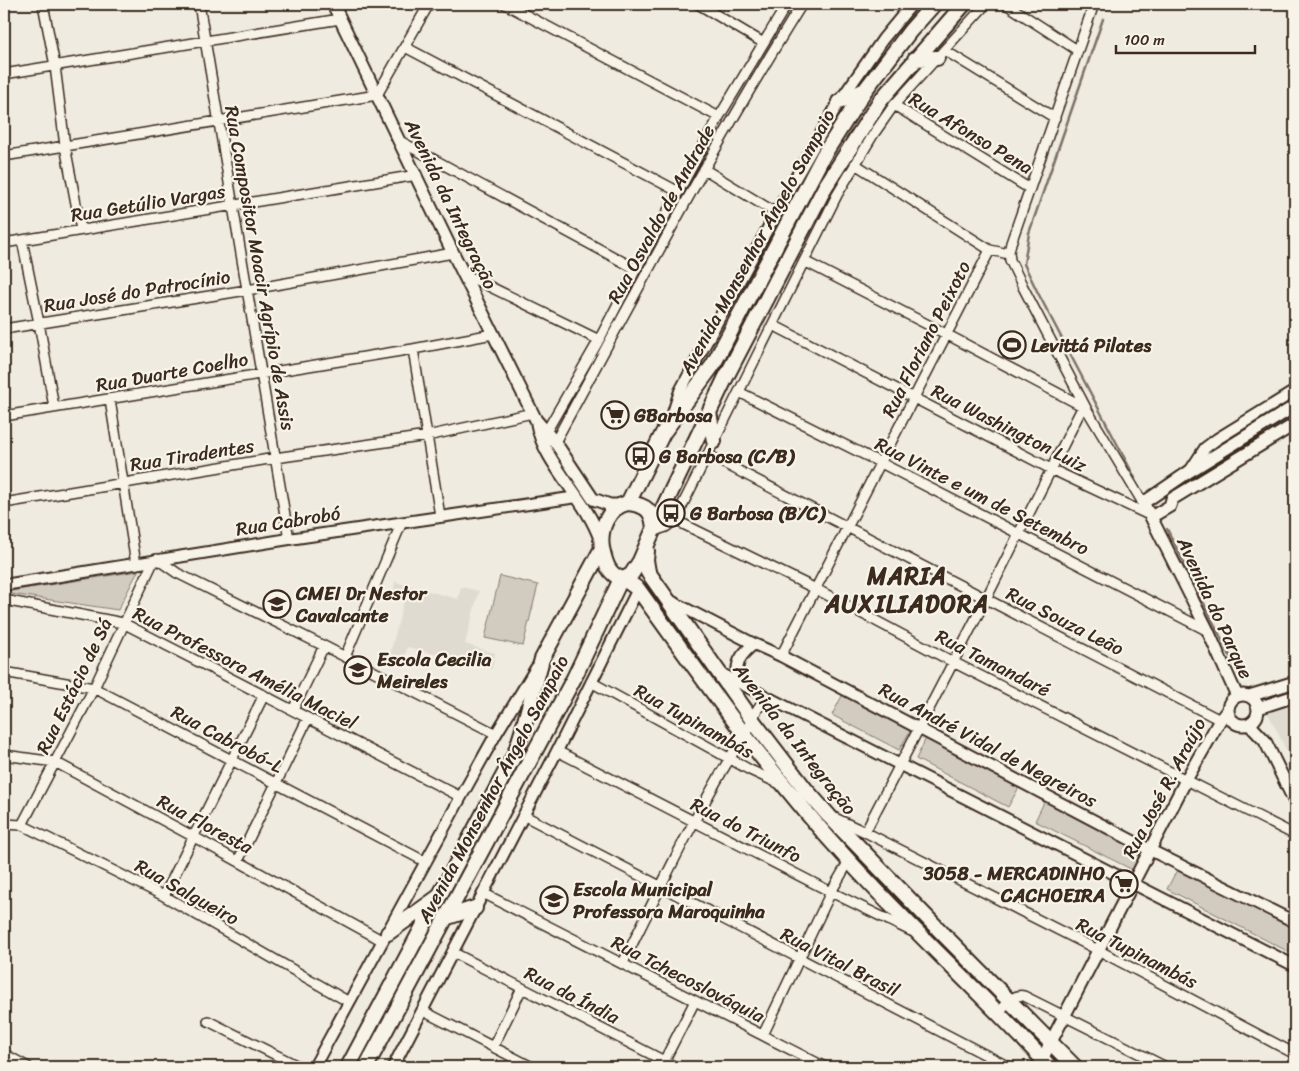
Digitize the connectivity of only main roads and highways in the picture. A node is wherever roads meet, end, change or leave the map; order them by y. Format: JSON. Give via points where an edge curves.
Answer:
{"nodes":[{"id":1,"x":333,"y":4,"type":"edge"},
{"id":2,"x":934,"y":4,"type":"edge"},
{"id":3,"x":964,"y":4,"type":"edge"},
{"id":4,"x":940,"y":54,"type":"road end"},
{"id":5,"x":915,"y":59,"type":"junction"},
{"id":6,"x":865,"y":90,"type":"junction"},
{"id":7,"x":839,"y":102,"type":"road end"},
{"id":8,"x":1295,"y":406,"type":"edge"},
{"id":9,"x":710,"y":412,"type":"junction"},
{"id":10,"x":535,"y":417,"type":"junction"},
{"id":11,"x":1295,"y":424,"type":"edge"},
{"id":12,"x":714,"y":441,"type":"road end"},
{"id":13,"x":1164,"y":487,"type":"junction"},
{"id":14,"x":1171,"y":502,"type":"junction"},
{"id":15,"x":623,"y":504,"type":"junction"},
{"id":16,"x":1151,"y":517,"type":"junction"},
{"id":17,"x":1161,"y":536,"type":"junction"},
{"id":18,"x":652,"y":537,"type":"junction"},
{"id":19,"x":601,"y":543,"type":"junction"},
{"id":20,"x":623,"y":579,"type":"junction"},
{"id":21,"x":1295,"y":682,"type":"edge"},
{"id":22,"x":1236,"y":696,"type":"junction"},
{"id":23,"x":1249,"y":696,"type":"junction"},
{"id":24,"x":1295,"y":696,"type":"edge"},
{"id":25,"x":1258,"y":708,"type":"junction"},
{"id":26,"x":1224,"y":716,"type":"junction"},
{"id":27,"x":1249,"y":724,"type":"junction"},
{"id":28,"x":1295,"y":802,"type":"edge"},
{"id":29,"x":440,"y":897,"type":"junction"},
{"id":30,"x":475,"y":908,"type":"road end"},
{"id":31,"x":446,"y":918,"type":"junction"},
{"id":32,"x":386,"y":937,"type":"road end"},
{"id":33,"x":1052,"y":1043,"type":"junction"},
{"id":34,"x":1044,"y":1065,"type":"edge"},
{"id":35,"x":348,"y":1067,"type":"edge"},
{"id":36,"x":366,"y":1067,"type":"edge"},
{"id":37,"x":1075,"y":1067,"type":"edge"}],
"edges":[{"from":1,"to":10,"type":"main road","name":"Avenida da Integração"},
{"from":2,"to":6,"type":"main road","name":"Avenida Monsenhor Ângelo Sampaio"},
{"from":3,"to":5,"type":"main road","name":"Avenida Monsenhor Ângelo Sampaio"},
{"from":4,"to":5,"type":"main road"},
{"from":5,"to":9,"type":"main road","name":"Avenida Monsenhor Ângelo Sampaio","via":[[880,101],[825,187]]},
{"from":6,"to":7,"type":"main road"},
{"from":6,"to":15,"type":"main road","name":"Avenida Monsenhor Ângelo Sampaio","via":[[810,179],[713,365],[671,420]]},
{"from":8,"to":13,"type":"main road"},
{"from":9,"to":12,"type":"main road"},
{"from":9,"to":18,"type":"main road","name":"Avenida Monsenhor Ângelo Sampaio"},
{"from":10,"to":15,"type":"main road","via":[[593,500],[610,505]]},
{"from":10,"to":19,"type":"main road","via":[[545,448],[596,526]]},
{"from":11,"to":14,"type":"main road"},
{"from":13,"to":14,"type":"main road"},
{"from":13,"to":16,"type":"main road","name":"Avenida do Parque","via":[[1143,503]]},
{"from":14,"to":16,"type":"main road"},
{"from":14,"to":17,"type":"main road","via":[[1161,520]]},
{"from":15,"to":18,"type":"main road","via":[[640,505],[650,513],[653,518]]},
{"from":15,"to":19,"type":"main road","name":"Avenida Monsenhor Ângelo Sampaio","via":[[610,512]]},
{"from":16,"to":17,"type":"main road","name":"Avenida do Parque"},
{"from":17,"to":22,"type":"main road","name":"Avenida do Parque"},
{"from":18,"to":20,"type":"main road","name":"Avenida Monsenhor Ângelo Sampaio","via":[[636,570]]},
{"from":18,"to":33,"type":"main road","name":"Avenida da Integração","via":[[646,560],[648,572],[806,790]]},
{"from":19,"to":20,"type":"main road","via":[[609,571]]},
{"from":19,"to":29,"type":"main road","name":"Avenida Monsenhor Ângelo Sampaio","via":[[542,659],[515,754]]},
{"from":20,"to":31,"type":"main road","name":"Avenida Monsenhor Ângelo Sampaio"},
{"from":20,"to":34,"type":"main road","name":"Avenida da Integração","via":[[638,589],[783,785],[849,861],[998,1013]]},
{"from":21,"to":23,"type":"main road"},
{"from":22,"to":23,"type":"main road"},
{"from":22,"to":26,"type":"main road"},
{"from":23,"to":25,"type":"main road"},
{"from":24,"to":25,"type":"main road"},
{"from":25,"to":27,"type":"main road","via":[[1256,718]]},
{"from":26,"to":27,"type":"main road","via":[[1241,725]]},
{"from":26,"to":33,"type":"main road","name":"Rua José R. Araújo","via":[[1186,780]]},
{"from":27,"to":28,"type":"main road","via":[[1265,742]]},
{"from":29,"to":32,"type":"main road"},
{"from":29,"to":35,"type":"main road","name":"Avenida Monsenhor Ângelo Sampaio"},
{"from":30,"to":31,"type":"main road"},
{"from":31,"to":36,"type":"main road","name":"Avenida Monsenhor Ângelo Sampaio"},
{"from":33,"to":34,"type":"main road","name":"Rua José R. Araújo"},
{"from":33,"to":37,"type":"main road","name":"Avenida da Integração"}]}
